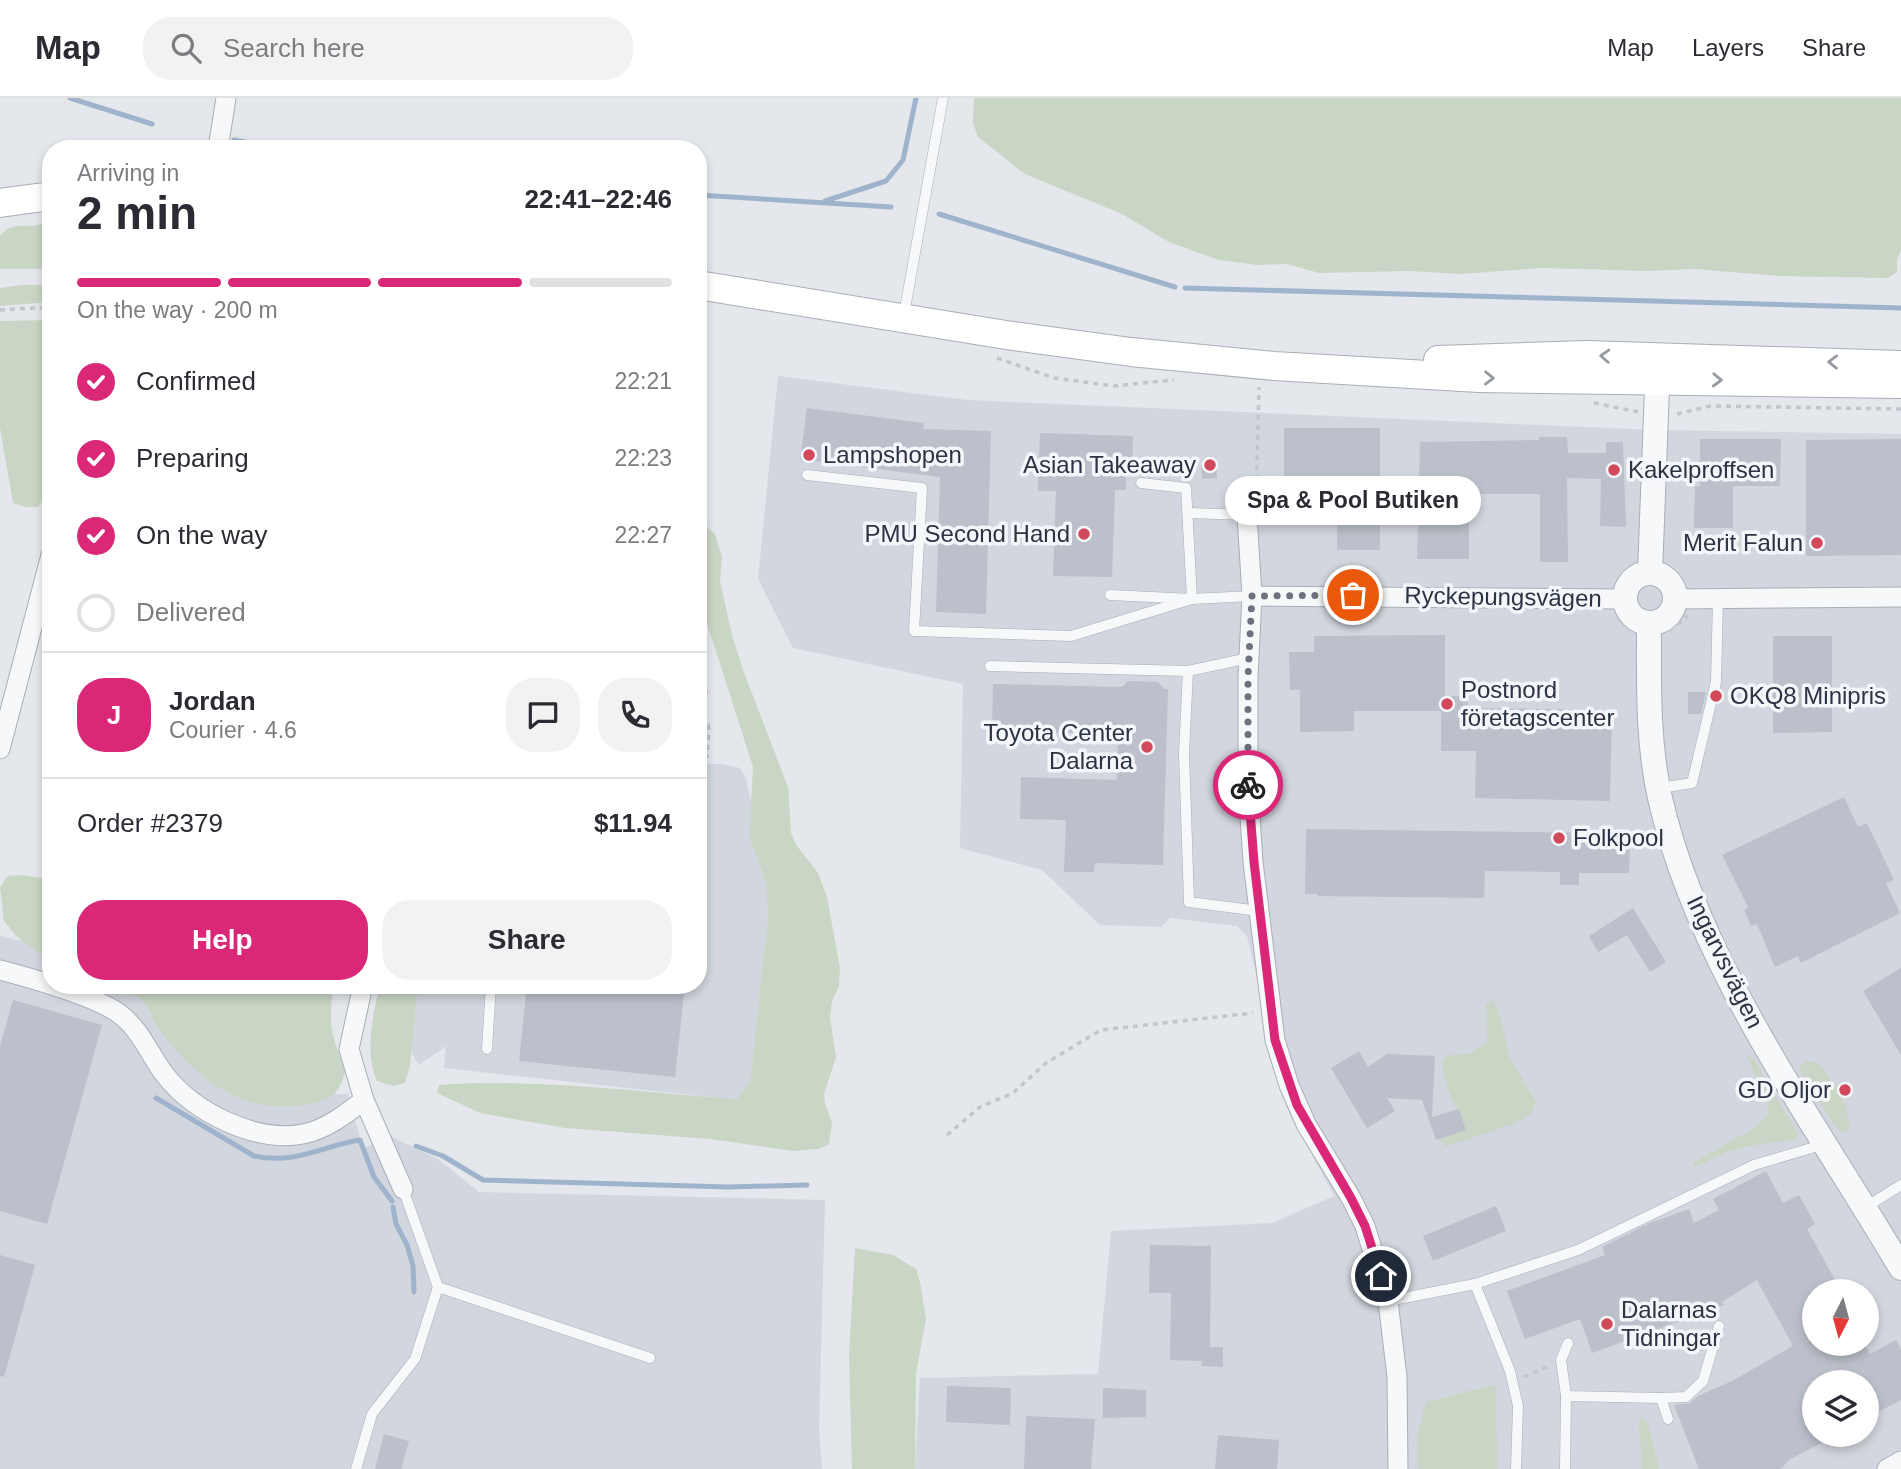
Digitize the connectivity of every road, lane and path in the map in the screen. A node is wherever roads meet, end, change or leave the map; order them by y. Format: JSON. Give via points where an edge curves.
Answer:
{"nodes":[{"id":1,"x":226,"y":98,"type":"edge"},
{"id":2,"x":943,"y":98,"type":"edge"},
{"id":3,"x":219,"y":140,"type":"edge"},
{"id":4,"x":42,"y":179,"type":"edge"},
{"id":5,"x":0,"y":184,"type":"edge"},
{"id":6,"x":42,"y":196,"type":"edge"},
{"id":7,"x":0,"y":203,"type":"edge"},
{"id":8,"x":707,"y":286,"type":"edge"},
{"id":9,"x":42,"y":308,"type":"edge"},
{"id":10,"x":0,"y":310,"type":"edge"},
{"id":11,"x":903,"y":318,"type":"junction"},
{"id":12,"x":1901,"y":365,"type":"edge"},
{"id":13,"x":1658,"y":369,"type":"junction"},
{"id":14,"x":1267,"y":376,"type":"junction"},
{"id":15,"x":1901,"y":384,"type":"edge"},
{"id":16,"x":1901,"y":409,"type":"edge"},
{"id":17,"x":1673,"y":414,"type":"dead end"},
{"id":18,"x":807,"y":475,"type":"dead end"},
{"id":19,"x":1141,"y":482,"type":"dead end"},
{"id":20,"x":1188,"y":513,"type":"junction"},
{"id":21,"x":1247,"y":516,"type":"junction"},
{"id":22,"x":1650,"y":573,"type":"junction"},
{"id":23,"x":42,"y":589,"type":"edge"},
{"id":24,"x":1110,"y":596,"type":"dead end"},
{"id":25,"x":1252,"y":596,"type":"junction"},
{"id":26,"x":1901,"y":597,"type":"edge"},
{"id":27,"x":1625,"y":598,"type":"junction"},
{"id":28,"x":1718,"y":598,"type":"junction"},
{"id":29,"x":1192,"y":599,"type":"junction"},
{"id":30,"x":1684,"y":599,"type":"junction"},
{"id":31,"x":1657,"y":631,"type":"junction"},
{"id":32,"x":1249,"y":658,"type":"junction"},
{"id":33,"x":990,"y":666,"type":"dead end"},
{"id":34,"x":1188,"y":671,"type":"junction"},
{"id":35,"x":707,"y":725,"type":"edge"},
{"id":36,"x":0,"y":749,"type":"edge"},
{"id":37,"x":707,"y":758,"type":"dead end"},
{"id":38,"x":1658,"y":788,"type":"junction"},
{"id":39,"x":1259,"y":911,"type":"junction"},
{"id":40,"x":0,"y":970,"type":"edge"},
{"id":41,"x":42,"y":985,"type":"edge"},
{"id":42,"x":69,"y":994,"type":"edge"},
{"id":43,"x":361,"y":994,"type":"edge"},
{"id":44,"x":490,"y":994,"type":"edge"},
{"id":45,"x":1270,"y":1011,"type":"junction"},
{"id":46,"x":487,"y":1048,"type":"dead end"},
{"id":47,"x":364,"y":1100,"type":"junction"},
{"id":48,"x":947,"y":1135,"type":"dead end"},
{"id":49,"x":1826,"y":1144,"type":"junction"},
{"id":50,"x":1901,"y":1185,"type":"edge"},
{"id":51,"x":403,"y":1189,"type":"joint"},
{"id":52,"x":1865,"y":1208,"type":"junction"},
{"id":53,"x":1901,"y":1268,"type":"edge"},
{"id":54,"x":1475,"y":1284,"type":"junction"},
{"id":55,"x":438,"y":1287,"type":"junction"},
{"id":56,"x":1388,"y":1301,"type":"junction"},
{"id":57,"x":1719,"y":1326,"type":"dead end"},
{"id":58,"x":1568,"y":1343,"type":"dead end"},
{"id":59,"x":650,"y":1358,"type":"dead end"},
{"id":60,"x":1561,"y":1360,"type":"junction"},
{"id":61,"x":1512,"y":1382,"type":"junction"},
{"id":62,"x":1566,"y":1396,"type":"junction"},
{"id":63,"x":1661,"y":1398,"type":"junction"},
{"id":64,"x":1668,"y":1419,"type":"dead end"},
{"id":65,"x":1901,"y":1461,"type":"edge"},
{"id":66,"x":356,"y":1469,"type":"edge"},
{"id":67,"x":1398,"y":1469,"type":"edge"},
{"id":68,"x":1516,"y":1469,"type":"edge"},
{"id":69,"x":1565,"y":1469,"type":"edge"},
{"id":70,"x":1887,"y":1469,"type":"edge"}],
"edges":[{"from":1,"to":3,"type":"street"},
{"from":2,"to":11,"type":"lane"},
{"from":4,"to":5,"type":"main road"},
{"from":6,"to":7,"type":"main road"},
{"from":8,"to":11,"type":"main road"},
{"from":9,"to":10,"type":"path"},
{"from":11,"to":14,"type":"main road"},
{"from":12,"to":13,"type":"main road","one_way":true},
{"from":13,"to":14,"type":"main road","via":[[1479,378]]},
{"from":13,"to":15,"type":"main road","one_way":true},
{"from":13,"to":22,"type":"street"},
{"from":14,"to":21,"type":"path","via":[[1257,499]]},
{"from":16,"to":17,"type":"path","via":[[1710,406]]},
{"from":18,"to":29,"type":"lane","via":[[922,488],[914,631],[1071,636]]},
{"from":19,"to":20,"type":"lane","via":[[1186,488]]},
{"from":20,"to":21,"type":"lane"},
{"from":20,"to":29,"type":"lane"},
{"from":21,"to":25,"type":"street"},
{"from":22,"to":27,"type":"street","via":[[1635,578]]},
{"from":22,"to":30,"type":"street","via":[[1661,575]]},
{"from":23,"to":36,"type":"street"},
{"from":24,"to":29,"type":"lane"},
{"from":25,"to":27,"type":"street","name":"Ryckepungsvägen"},
{"from":25,"to":29,"type":"lane"},
{"from":25,"to":32,"type":"street"},
{"from":26,"to":28,"type":"street"},
{"from":27,"to":31,"type":"street","via":[[1632,615]]},
{"from":28,"to":30,"type":"street"},
{"from":28,"to":38,"type":"lane","via":[[1716,682],[1692,783]]},
{"from":30,"to":31,"type":"street"},
{"from":30,"to":31,"type":"path","via":[[1687,617],[1669,630]]},
{"from":31,"to":38,"type":"street","name":"Ingarvsvägen","via":[[1651,732]]},
{"from":32,"to":34,"type":"lane"},
{"from":32,"to":39,"type":"street","via":[[1248,786]]},
{"from":33,"to":34,"type":"lane"},
{"from":34,"to":39,"type":"lane","via":[[1184,753],[1189,902]]},
{"from":35,"to":37,"type":"path"},
{"from":38,"to":49,"type":"street","name":"Ingarvsvägen","via":[[1670,835],[1712,942]]},
{"from":39,"to":45,"type":"street"},
{"from":40,"to":41,"type":"street"},
{"from":42,"to":47,"type":"street","via":[[110,1008],[128,1021],[165,1076],[188,1098],[213,1114],[270,1136],[304,1134],[341,1118]]},
{"from":43,"to":47,"type":"street","via":[[349,1049]]},
{"from":44,"to":46,"type":"lane"},
{"from":45,"to":48,"type":"path","via":[[1101,1030],[1046,1063],[1013,1093],[980,1107]]},
{"from":45,"to":56,"type":"street","via":[[1289,1086],[1365,1226]]},
{"from":47,"to":51,"type":"street"},
{"from":49,"to":52,"type":"street","name":"Ingarvsvägen"},
{"from":49,"to":54,"type":"lane","via":[[1754,1165],[1578,1250]]},
{"from":50,"to":52,"type":"lane"},
{"from":51,"to":55,"type":"lane"},
{"from":52,"to":53,"type":"street","name":"Ingarvsvägen"},
{"from":54,"to":56,"type":"lane"},
{"from":54,"to":61,"type":"lane"},
{"from":55,"to":59,"type":"lane"},
{"from":55,"to":66,"type":"lane","via":[[415,1359],[372,1414]]},
{"from":56,"to":67,"type":"street","via":[[1397,1382]]},
{"from":57,"to":63,"type":"lane","via":[[1703,1381],[1686,1397]]},
{"from":58,"to":60,"type":"lane"},
{"from":60,"to":61,"type":"path"},
{"from":60,"to":62,"type":"lane"},
{"from":61,"to":68,"type":"lane","via":[[1518,1406]]},
{"from":62,"to":63,"type":"lane"},
{"from":62,"to":69,"type":"lane"},
{"from":63,"to":64,"type":"lane"},
{"from":65,"to":70,"type":"street"}]}
